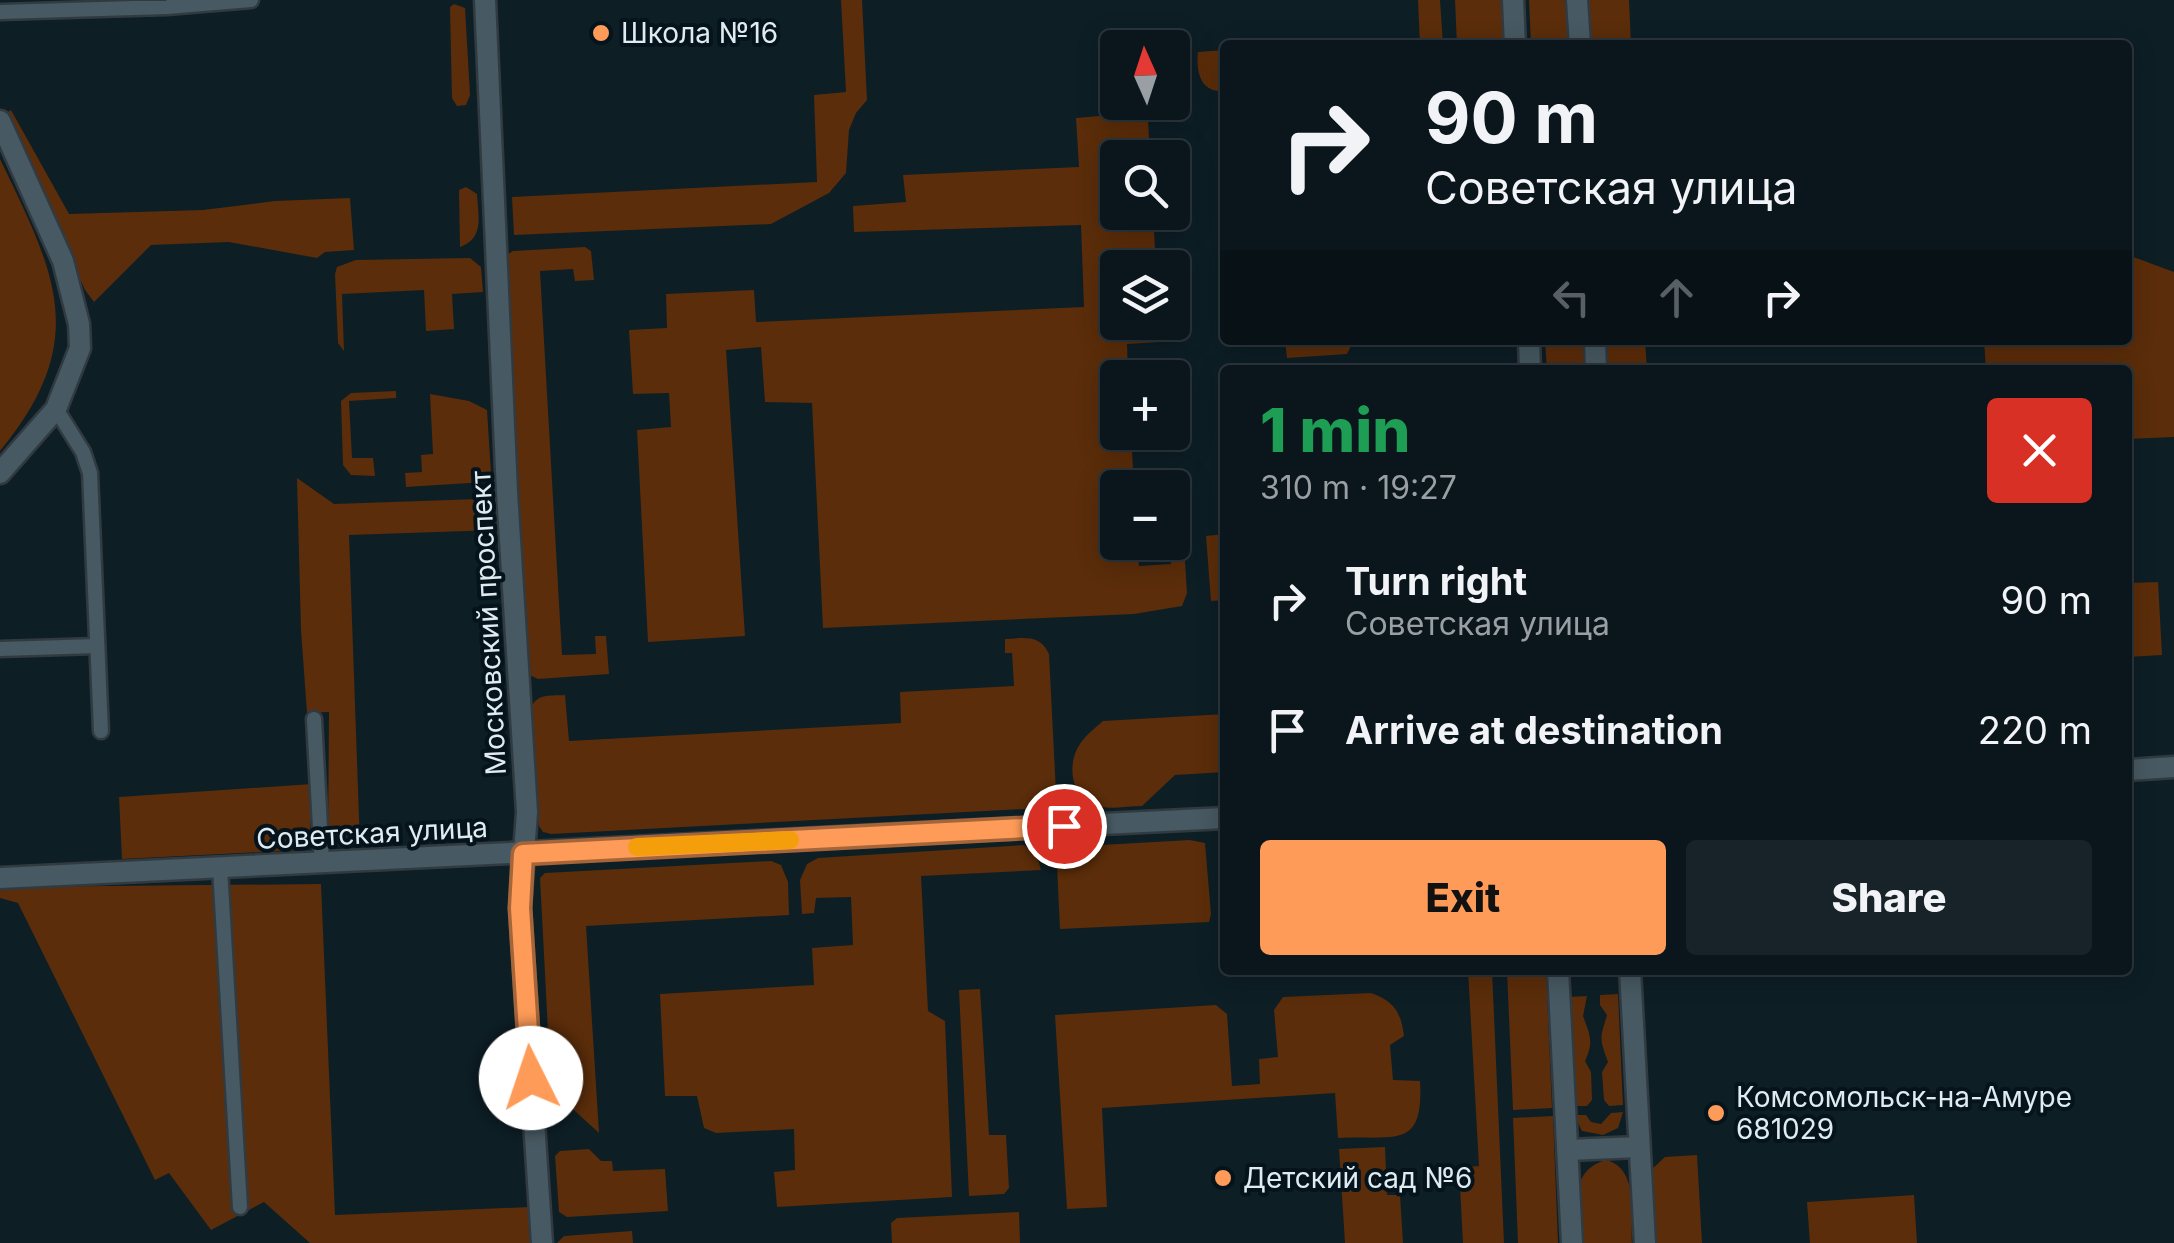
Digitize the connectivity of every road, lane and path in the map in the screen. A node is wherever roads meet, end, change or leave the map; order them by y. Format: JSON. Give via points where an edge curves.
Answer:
{"nodes":[{"id":1,"x":251,"y":0,"type":"edge"},
{"id":2,"x":485,"y":0,"type":"edge"},
{"id":3,"x":1513,"y":0,"type":"edge"},
{"id":4,"x":1578,"y":0,"type":"edge"},
{"id":5,"x":167,"y":3,"type":"edge"},
{"id":6,"x":0,"y":12,"type":"edge"},
{"id":7,"x":1516,"y":40,"type":"edge"},
{"id":8,"x":1580,"y":40,"type":"edge"},
{"id":9,"x":0,"y":121,"type":"edge"},
{"id":10,"x":56,"y":409,"type":"junction"},
{"id":11,"x":0,"y":473,"type":"edge"},
{"id":12,"x":97,"y":646,"type":"junction"},
{"id":13,"x":0,"y":649,"type":"edge"},
{"id":14,"x":314,"y":719,"type":"dead end"},
{"id":15,"x":101,"y":731,"type":"dead end"},
{"id":16,"x":2174,"y":767,"type":"edge"},
{"id":17,"x":2132,"y":770,"type":"edge"},
{"id":18,"x":1220,"y":818,"type":"edge"},
{"id":19,"x":523,"y":854,"type":"junction"},
{"id":20,"x":322,"y":863,"type":"junction"},
{"id":21,"x":220,"y":868,"type":"junction"},
{"id":22,"x":0,"y":878,"type":"edge"},
{"id":23,"x":1558,"y":975,"type":"edge"},
{"id":24,"x":1630,"y":975,"type":"edge"},
{"id":25,"x":1639,"y":1146,"type":"junction"},
{"id":26,"x":1568,"y":1150,"type":"junction"},
{"id":27,"x":240,"y":1207,"type":"dead end"},
{"id":28,"x":542,"y":1243,"type":"edge"},
{"id":29,"x":1572,"y":1243,"type":"edge"},
{"id":30,"x":1645,"y":1243,"type":"edge"}],
"edges":[{"from":1,"to":5,"type":"street"},
{"from":2,"to":19,"type":"street","name":"Московский проспект","via":[[527,812]]},
{"from":3,"to":7,"type":"street"},
{"from":4,"to":8,"type":"street"},
{"from":5,"to":6,"type":"street"},
{"from":9,"to":10,"type":"street","via":[[63,261],[79,324],[80,348]]},
{"from":10,"to":11,"type":"street"},
{"from":10,"to":12,"type":"street","via":[[90,473]]},
{"from":12,"to":13,"type":"street"},
{"from":12,"to":15,"type":"street"},
{"from":14,"to":20,"type":"street"},
{"from":16,"to":17,"type":"street"},
{"from":18,"to":19,"type":"street","name":"Советская улица"},
{"from":19,"to":20,"type":"street","name":"Советская улица"},
{"from":19,"to":28,"type":"street","name":"Московский проспект","via":[[520,908]]},
{"from":20,"to":21,"type":"street","name":"Советская улица"},
{"from":21,"to":22,"type":"street","name":"Советская улица"},
{"from":21,"to":27,"type":"street"},
{"from":23,"to":26,"type":"street"},
{"from":24,"to":25,"type":"street"},
{"from":25,"to":26,"type":"street"},
{"from":25,"to":30,"type":"street"},
{"from":26,"to":29,"type":"street"}]}
